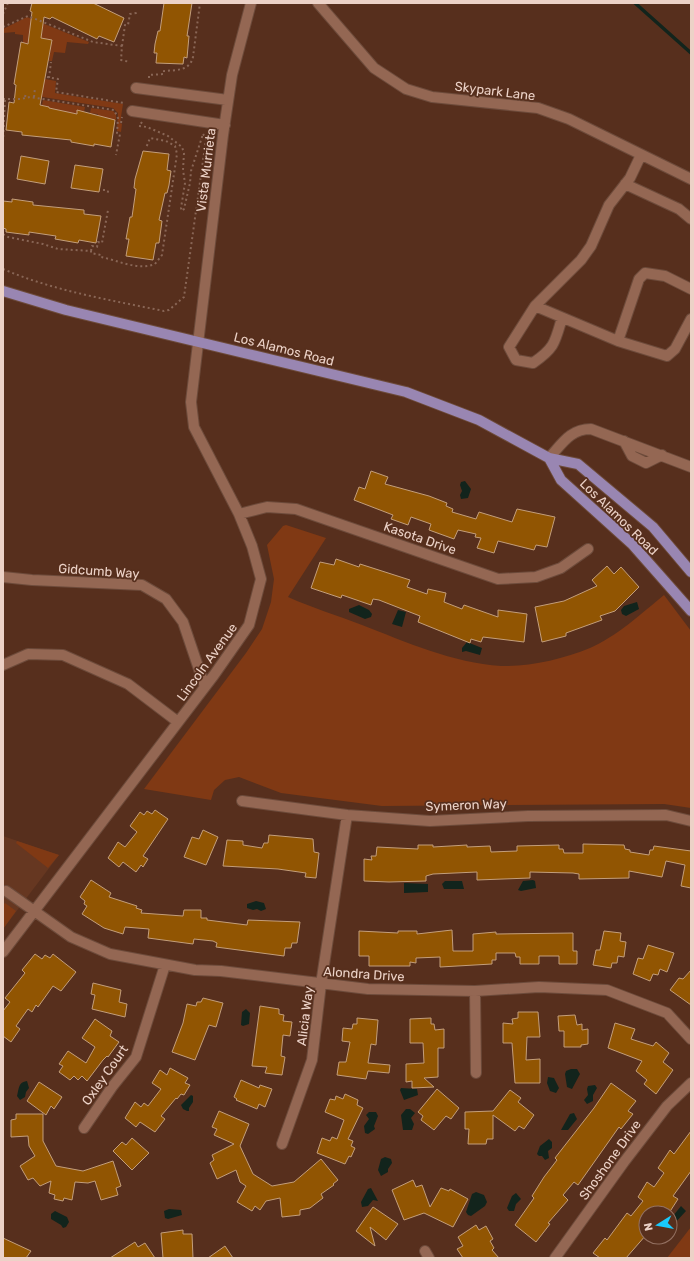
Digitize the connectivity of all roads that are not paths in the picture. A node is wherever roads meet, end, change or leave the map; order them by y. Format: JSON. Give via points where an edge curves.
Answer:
{"nodes":[{"id":1,"x":251,"y":3,"type":"edge"},
{"id":2,"x":318,"y":3,"type":"edge"},
{"id":3,"x":136,"y":88,"type":"dead end"},
{"id":4,"x":228,"y":100,"type":"junction"},
{"id":5,"x":128,"y":110,"type":"road end"},
{"id":6,"x":225,"y":125,"type":"junction"},
{"id":7,"x":641,"y":155,"type":"junction"},
{"id":8,"x":691,"y":179,"type":"edge"},
{"id":9,"x":625,"y":184,"type":"junction"},
{"id":10,"x":691,"y":218,"type":"edge"},
{"id":11,"x":691,"y":289,"type":"edge"},
{"id":12,"x":3,"y":291,"type":"edge"},
{"id":13,"x":535,"y":306,"type":"junction"},
{"id":14,"x":562,"y":318,"type":"junction"},
{"id":15,"x":691,"y":319,"type":"edge"},
{"id":16,"x":618,"y":341,"type":"junction"},
{"id":17,"x":199,"y":342,"type":"junction"},
{"id":18,"x":549,"y":458,"type":"junction"},
{"id":19,"x":691,"y":467,"type":"edge"},
{"id":20,"x":239,"y":514,"type":"junction"},
{"id":21,"x":588,"y":549,"type":"dead end"},
{"id":22,"x":691,"y":572,"type":"edge"},
{"id":23,"x":3,"y":577,"type":"edge"},
{"id":24,"x":691,"y":611,"type":"edge"},
{"id":25,"x":3,"y":665,"type":"edge"},
{"id":26,"x":205,"y":687,"type":"junction"},
{"id":27,"x":178,"y":722,"type":"junction"},
{"id":28,"x":242,"y":801,"type":"dead end"},
{"id":29,"x":347,"y":815,"type":"junction"},
{"id":30,"x":691,"y":821,"type":"edge"},
{"id":31,"x":6,"y":891,"type":"dead end"},
{"id":32,"x":35,"y":910,"type":"junction"},
{"id":33,"x":3,"y":952,"type":"edge"},
{"id":34,"x":165,"y":965,"type":"junction"},
{"id":35,"x":321,"y":984,"type":"junction"},
{"id":36,"x":475,"y":991,"type":"junction"},
{"id":37,"x":691,"y":1039,"type":"edge"},
{"id":38,"x":476,"y":1073,"type":"dead end"},
{"id":39,"x":691,"y":1083,"type":"edge"},
{"id":40,"x":84,"y":1128,"type":"dead end"},
{"id":41,"x":282,"y":1144,"type":"dead end"},
{"id":42,"x":555,"y":1258,"type":"edge"}],
"edges":[{"from":1,"to":4,"type":"street","name":"Vista Murrieta","via":[[240,38]]},
{"from":2,"to":7,"type":"street","name":"Skypark Lane","via":[[374,68],[406,88],[432,97],[538,108],[569,119]]},
{"from":3,"to":4,"type":"street"},
{"from":4,"to":6,"type":"street","name":"Vista Murrieta"},
{"from":5,"to":6,"type":"street"},
{"from":6,"to":17,"type":"street","name":"Vista Murrieta"},
{"from":7,"to":8,"type":"street","name":"Skypark Lane"},
{"from":7,"to":9,"type":"street"},
{"from":9,"to":10,"type":"street","via":[[680,209]]},
{"from":9,"to":13,"type":"street","via":[[609,205],[591,246],[581,260]]},
{"from":11,"to":16,"type":"street","via":[[665,276],[645,273],[639,279]]},
{"from":12,"to":17,"type":"main road","name":"Los Alamos Road","via":[[66,310]]},
{"from":13,"to":14,"type":"street"},
{"from":13,"to":14,"type":"street","via":[[509,347],[516,360],[533,363],[545,354],[554,345]]},
{"from":14,"to":16,"type":"street"},
{"from":15,"to":16,"type":"street","via":[[675,349],[667,356]]},
{"from":17,"to":18,"type":"main road","name":"Los Alamos Road","via":[[406,392],[479,420]]},
{"from":17,"to":20,"type":"street","name":"Lincoln Avenue","via":[[191,402],[194,427]]},
{"from":18,"to":19,"type":"street","via":[[571,434],[581,429],[591,429]]},
{"from":18,"to":22,"type":"main road","name":"Los Alamos Road","via":[[578,464],[653,527]]},
{"from":18,"to":24,"type":"main road","name":"Los Alamos Road","via":[[561,480],[632,544]]},
{"from":20,"to":21,"type":"street","name":"Kasota Drive","via":[[267,507],[296,508],[498,579],[536,577],[561,568]]},
{"from":20,"to":26,"type":"street","name":"Lincoln Avenue","via":[[252,546],[261,579],[249,625]]},
{"from":23,"to":26,"type":"street","name":"Gidcumb Way","via":[[142,585],[166,599],[183,622]]},
{"from":25,"to":27,"type":"street","via":[[28,654],[63,655],[128,684]]},
{"from":26,"to":27,"type":"street","name":"Lincoln Avenue"},
{"from":27,"to":32,"type":"street","name":"Lincoln Avenue"},
{"from":28,"to":29,"type":"street","name":"Symeron Way"},
{"from":29,"to":30,"type":"street","name":"Symeron Way","via":[[430,821],[528,816],[666,815]]},
{"from":29,"to":35,"type":"street","name":"Alicia Way"},
{"from":31,"to":32,"type":"street","name":"Alondra Drive"},
{"from":32,"to":33,"type":"street","name":"Lincoln Avenue"},
{"from":32,"to":34,"type":"street","name":"Alondra Drive","via":[[71,937],[110,954]]},
{"from":34,"to":35,"type":"street","name":"Alondra Drive"},
{"from":34,"to":40,"type":"street","name":"Oxley Court","via":[[136,1057]]},
{"from":35,"to":36,"type":"street","name":"Alondra Drive","via":[[368,989]]},
{"from":35,"to":41,"type":"street","name":"Alicia Way","via":[[312,1060]]},
{"from":36,"to":37,"type":"street","name":"Alondra Drive","via":[[539,987],[607,990],[667,1013]]},
{"from":36,"to":38,"type":"street"},
{"from":39,"to":42,"type":"street","name":"Shoshone Drive","via":[[667,1106]]}]}
